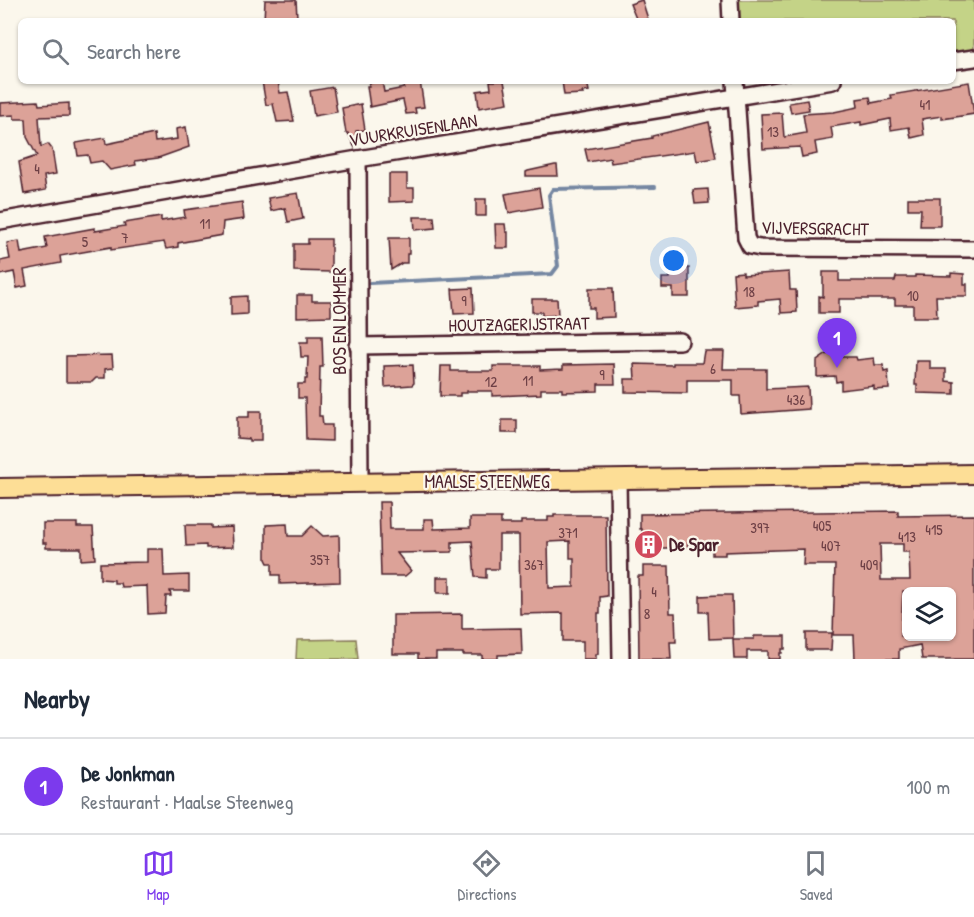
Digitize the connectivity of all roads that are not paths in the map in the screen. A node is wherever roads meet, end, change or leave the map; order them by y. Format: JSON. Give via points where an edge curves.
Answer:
{"nodes":[{"id":1,"x":730,"y":0,"type":"edge"},
{"id":2,"x":731,"y":18,"type":"edge"},
{"id":3,"x":974,"y":58,"type":"edge"},
{"id":4,"x":956,"y":61,"type":"edge"},
{"id":5,"x":735,"y":84,"type":"edge"},
{"id":6,"x":815,"y":84,"type":"edge"},
{"id":7,"x":737,"y":97,"type":"junction"},
{"id":8,"x":358,"y":159,"type":"junction"},
{"id":9,"x":0,"y":220,"type":"edge"},
{"id":10,"x":974,"y":249,"type":"edge"},
{"id":11,"x":680,"y":341,"type":"dead end"},
{"id":12,"x":358,"y":346,"type":"junction"},
{"id":13,"x":974,"y":474,"type":"edge"},
{"id":14,"x":618,"y":480,"type":"junction"},
{"id":15,"x":360,"y":482,"type":"junction"},
{"id":16,"x":0,"y":488,"type":"edge"},
{"id":17,"x":621,"y":659,"type":"edge"}],
"edges":[{"from":1,"to":2,"type":"street"},
{"from":3,"to":4,"type":"street"},
{"from":5,"to":7,"type":"street","name":"VIJVERSGRACHT"},
{"from":6,"to":7,"type":"street","name":"VUURKRUISENLAAN"},
{"from":7,"to":8,"type":"street","name":"VUURKRUISENLAAN"},
{"from":7,"to":10,"type":"street","name":"VIJVERSGRACHT","via":[[746,238],[750,246]]},
{"from":8,"to":9,"type":"street","name":"VUURKRUISENLAAN"},
{"from":8,"to":12,"type":"street","name":"BOS EN LOMMER"},
{"from":11,"to":12,"type":"street","name":"HOUTZAGERIJSTRAAT"},
{"from":12,"to":15,"type":"street","name":"BOS EN LOMMER"},
{"from":13,"to":14,"type":"main road","name":"MAALSE STEENWEG"},
{"from":14,"to":15,"type":"main road","name":"MAALSE STEENWEG"},
{"from":14,"to":17,"type":"street"},
{"from":15,"to":16,"type":"main road","name":"MAALSE STEENWEG"}]}
